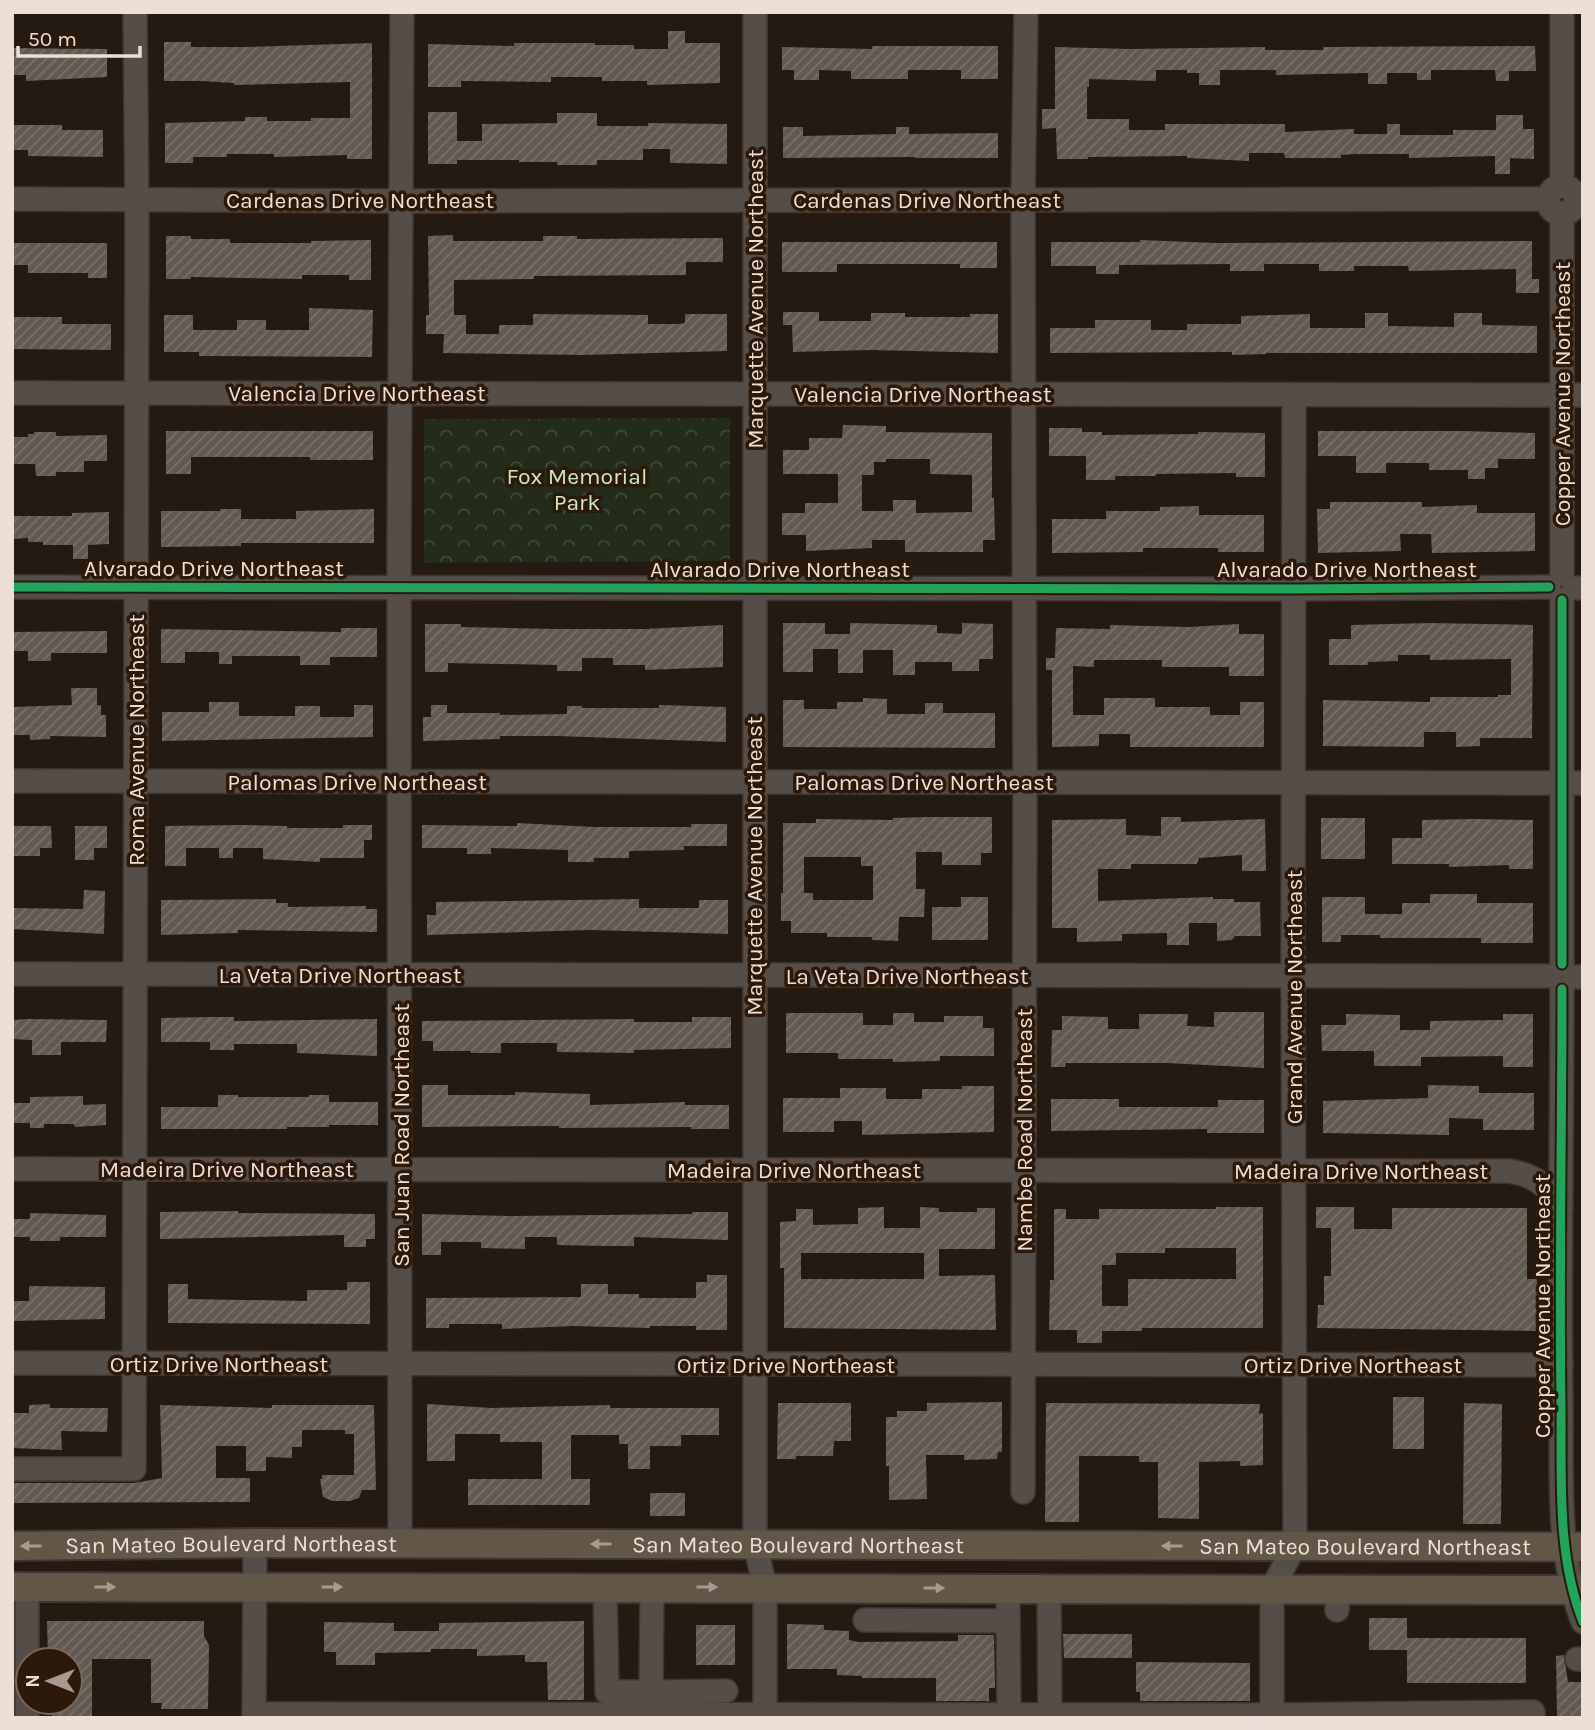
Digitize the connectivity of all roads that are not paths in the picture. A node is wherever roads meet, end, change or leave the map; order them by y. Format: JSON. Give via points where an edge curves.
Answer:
{"nodes":[{"id":1,"x":135,"y":12,"type":"edge"},
{"id":2,"x":402,"y":12,"type":"edge"},
{"id":3,"x":755,"y":12,"type":"edge"},
{"id":4,"x":1026,"y":12,"type":"edge"},
{"id":5,"x":1562,"y":12,"type":"edge"},
{"id":6,"x":12,"y":198,"type":"edge"},
{"id":7,"x":137,"y":199,"type":"junction"},
{"id":8,"x":1023,"y":200,"type":"junction"},
{"id":9,"x":1566,"y":200,"type":"edge"},
{"id":10,"x":400,"y":201,"type":"junction"},
{"id":11,"x":755,"y":201,"type":"junction"},
{"id":12,"x":401,"y":392,"type":"junction"},
{"id":13,"x":12,"y":393,"type":"edge"},
{"id":14,"x":136,"y":394,"type":"junction"},
{"id":15,"x":754,"y":394,"type":"junction"},
{"id":16,"x":1025,"y":394,"type":"junction"},
{"id":17,"x":1572,"y":395,"type":"edge"},
{"id":18,"x":1294,"y":396,"type":"junction"},
{"id":19,"x":12,"y":587,"type":"edge"},
{"id":20,"x":136,"y":587,"type":"junction"},
{"id":21,"x":1025,"y":587,"type":"junction"},
{"id":22,"x":1566,"y":587,"type":"edge"},
{"id":23,"x":399,"y":589,"type":"junction"},
{"id":24,"x":754,"y":589,"type":"junction"},
{"id":25,"x":1293,"y":589,"type":"junction"},
{"id":26,"x":136,"y":781,"type":"junction"},
{"id":27,"x":1025,"y":781,"type":"junction"},
{"id":28,"x":12,"y":782,"type":"edge"},
{"id":29,"x":400,"y":782,"type":"junction"},
{"id":30,"x":754,"y":782,"type":"junction"},
{"id":31,"x":1572,"y":783,"type":"edge"},
{"id":32,"x":1294,"y":784,"type":"junction"},
{"id":33,"x":12,"y":974,"type":"edge"},
{"id":34,"x":136,"y":974,"type":"junction"},
{"id":35,"x":401,"y":976,"type":"junction"},
{"id":36,"x":753,"y":976,"type":"junction"},
{"id":37,"x":1293,"y":976,"type":"junction"},
{"id":38,"x":1024,"y":977,"type":"junction"},
{"id":39,"x":1566,"y":977,"type":"edge"},
{"id":40,"x":12,"y":1169,"type":"edge"},
{"id":41,"x":401,"y":1169,"type":"junction"},
{"id":42,"x":136,"y":1170,"type":"junction"},
{"id":43,"x":755,"y":1170,"type":"junction"},
{"id":44,"x":1025,"y":1170,"type":"junction"},
{"id":45,"x":1296,"y":1170,"type":"junction"},
{"id":46,"x":1572,"y":1172,"type":"edge"},
{"id":47,"x":1561,"y":1208,"type":"junction"},
{"id":48,"x":12,"y":1363,"type":"edge"},
{"id":49,"x":134,"y":1363,"type":"junction"},
{"id":50,"x":1024,"y":1364,"type":"junction"},
{"id":51,"x":401,"y":1365,"type":"junction"},
{"id":52,"x":755,"y":1365,"type":"junction"},
{"id":53,"x":1295,"y":1365,"type":"junction"},
{"id":54,"x":1560,"y":1365,"type":"junction"},
{"id":55,"x":12,"y":1469,"type":"edge"},
{"id":56,"x":1023,"y":1492,"type":"dead end"},
{"id":57,"x":255,"y":1543,"type":"junction"},
{"id":58,"x":400,"y":1544,"type":"junction"},
{"id":59,"x":755,"y":1544,"type":"junction"},
{"id":60,"x":12,"y":1546,"type":"edge"},
{"id":61,"x":1296,"y":1546,"type":"junction"},
{"id":62,"x":1574,"y":1547,"type":"edge"},
{"id":63,"x":20,"y":1587,"type":"edge"},
{"id":64,"x":254,"y":1587,"type":"junction"},
{"id":65,"x":606,"y":1587,"type":"junction"},
{"id":66,"x":652,"y":1587,"type":"junction"},
{"id":67,"x":765,"y":1587,"type":"junction"},
{"id":68,"x":1049,"y":1587,"type":"junction"},
{"id":69,"x":1008,"y":1588,"type":"junction"},
{"id":70,"x":1272,"y":1588,"type":"junction"},
{"id":71,"x":1578,"y":1590,"type":"edge"},
{"id":72,"x":865,"y":1620,"type":"dead end"},
{"id":73,"x":1008,"y":1620,"type":"junction"},
{"id":74,"x":1583,"y":1622,"type":"edge"},
{"id":75,"x":726,"y":1691,"type":"dead end"},
{"id":76,"x":651,"y":1692,"type":"junction"},
{"id":77,"x":1009,"y":1714,"type":"junction"},
{"id":78,"x":1050,"y":1715,"type":"junction"},
{"id":79,"x":254,"y":1716,"type":"edge"},
{"id":80,"x":765,"y":1716,"type":"edge"},
{"id":81,"x":901,"y":1716,"type":"edge"},
{"id":82,"x":1272,"y":1716,"type":"edge"},
{"id":83,"x":1316,"y":1716,"type":"edge"},
{"id":84,"x":27,"y":1718,"type":"edge"},
{"id":85,"x":1533,"y":1718,"type":"edge"}],
"edges":[{"from":1,"to":7,"type":"street","name":"Roma Avenue Northeast"},
{"from":2,"to":10,"type":"street","name":"San Juan Road Northeast"},
{"from":3,"to":11,"type":"street","name":"Marquette Avenue Northeast"},
{"from":4,"to":8,"type":"street","name":"Nambe Road Northeast"},
{"from":5,"to":9,"type":"street","name":"Copper Avenue Northeast"},
{"from":6,"to":7,"type":"street","name":"Cardenas Drive Northeast"},
{"from":7,"to":10,"type":"street","name":"Cardenas Drive Northeast"},
{"from":7,"to":14,"type":"street","name":"Roma Avenue Northeast"},
{"from":8,"to":9,"type":"street","name":"Cardenas Drive Northeast"},
{"from":8,"to":11,"type":"street","name":"Cardenas Drive Northeast"},
{"from":8,"to":16,"type":"street","name":"Nambe Road Northeast"},
{"from":9,"to":17,"type":"street","name":"Copper Avenue Northeast"},
{"from":10,"to":11,"type":"street","name":"Cardenas Drive Northeast"},
{"from":10,"to":12,"type":"street","name":"San Juan Road Northeast"},
{"from":11,"to":15,"type":"street","name":"Marquette Avenue Northeast"},
{"from":12,"to":14,"type":"street","name":"Valencia Drive Northeast"},
{"from":12,"to":15,"type":"street","name":"Valencia Drive Northeast"},
{"from":12,"to":23,"type":"street","name":"San Juan Road Northeast"},
{"from":13,"to":14,"type":"street","name":"Valencia Drive Northeast"},
{"from":14,"to":20,"type":"street","name":"Roma Avenue Northeast"},
{"from":15,"to":16,"type":"street","name":"Valencia Drive Northeast"},
{"from":15,"to":24,"type":"street","name":"Marquette Avenue Northeast"},
{"from":16,"to":18,"type":"street","name":"Valencia Drive Northeast"},
{"from":16,"to":21,"type":"street","name":"Nambe Road Northeast"},
{"from":17,"to":18,"type":"street","name":"Valencia Drive Northeast"},
{"from":17,"to":22,"type":"street","name":"Copper Avenue Northeast"},
{"from":18,"to":25,"type":"street","name":"Grand Avenue Northeast"},
{"from":19,"to":20,"type":"street","name":"Alvarado Drive Northeast"},
{"from":20,"to":23,"type":"street","name":"Alvarado Drive Northeast"},
{"from":20,"to":26,"type":"street","name":"Roma Avenue Northeast"},
{"from":21,"to":24,"type":"street","name":"Alvarado Drive Northeast"},
{"from":21,"to":25,"type":"street","name":"Alvarado Drive Northeast"},
{"from":21,"to":27,"type":"street","name":"Nambe Road Northeast"},
{"from":22,"to":25,"type":"street","name":"Alvarado Drive Northeast"},
{"from":22,"to":31,"type":"street","name":"Copper Avenue Northeast"},
{"from":23,"to":24,"type":"street","name":"Alvarado Drive Northeast"},
{"from":23,"to":29,"type":"street","name":"San Juan Road Northeast"},
{"from":24,"to":30,"type":"street","name":"Marquette Avenue Northeast"},
{"from":25,"to":32,"type":"street","name":"Grand Avenue Northeast"},
{"from":26,"to":28,"type":"street","name":"Palomas Drive Northeast"},
{"from":26,"to":29,"type":"street","name":"Palomas Drive Northeast"},
{"from":26,"to":34,"type":"street","name":"Roma Avenue Northeast"},
{"from":27,"to":30,"type":"street","name":"Palomas Drive Northeast"},
{"from":27,"to":32,"type":"street","name":"Palomas Drive Northeast"},
{"from":27,"to":38,"type":"street","name":"Nambe Road Northeast"},
{"from":29,"to":30,"type":"street","name":"Palomas Drive Northeast"},
{"from":29,"to":35,"type":"street","name":"San Juan Road Northeast"},
{"from":30,"to":36,"type":"street","name":"Marquette Avenue Northeast"},
{"from":31,"to":32,"type":"street","name":"Palomas Drive Northeast"},
{"from":31,"to":39,"type":"street","name":"Copper Avenue Northeast"},
{"from":32,"to":37,"type":"street","name":"Grand Avenue Northeast"},
{"from":33,"to":34,"type":"street","name":"La Veta Drive Northeast"},
{"from":34,"to":35,"type":"street","name":"La Veta Drive Northeast"},
{"from":34,"to":42,"type":"street","name":"Roma Avenue Northeast"},
{"from":35,"to":36,"type":"street","name":"La Veta Drive Northeast"},
{"from":35,"to":41,"type":"street","name":"San Juan Road Northeast"},
{"from":36,"to":38,"type":"street","name":"La Veta Drive Northeast"},
{"from":36,"to":43,"type":"street","name":"Marquette Avenue Northeast"},
{"from":37,"to":38,"type":"street","name":"La Veta Drive Northeast"},
{"from":37,"to":39,"type":"street","name":"La Veta Drive Northeast"},
{"from":37,"to":45,"type":"street","name":"Grand Avenue Northeast"},
{"from":38,"to":44,"type":"street","name":"Nambe Road Northeast"},
{"from":39,"to":46,"type":"street","name":"Copper Avenue Northeast"},
{"from":40,"to":42,"type":"street","name":"Madeira Drive Northeast"},
{"from":41,"to":42,"type":"street","name":"Madeira Drive Northeast"},
{"from":41,"to":43,"type":"street","name":"Madeira Drive Northeast"},
{"from":41,"to":51,"type":"street","name":"San Juan Road Northeast"},
{"from":42,"to":49,"type":"street","name":"Roma Avenue Northeast"},
{"from":43,"to":44,"type":"street","name":"Madeira Drive Northeast"},
{"from":43,"to":52,"type":"street","name":"Marquette Avenue Northeast"},
{"from":44,"to":45,"type":"street","name":"Madeira Drive Northeast"},
{"from":44,"to":50,"type":"street","name":"Nambe Road Northeast"},
{"from":45,"to":47,"type":"street","name":"Madeira Drive Northeast","via":[[1508,1171],[1533,1177]]},
{"from":45,"to":53,"type":"street","name":"Grand Avenue Northeast"},
{"from":46,"to":47,"type":"street","name":"Copper Avenue Northeast"},
{"from":47,"to":54,"type":"street","name":"Copper Avenue Northeast"},
{"from":48,"to":49,"type":"street","name":"Ortiz Drive Northeast"},
{"from":49,"to":51,"type":"street","name":"Ortiz Drive Northeast"},
{"from":49,"to":55,"type":"street","name":"Roma Avenue Northeast","via":[[134,1469]]},
{"from":50,"to":52,"type":"street","name":"Ortiz Drive Northeast"},
{"from":50,"to":53,"type":"street","name":"Ortiz Drive Northeast"},
{"from":50,"to":56,"type":"street","name":"Nambe Road Northeast"},
{"from":51,"to":52,"type":"street","name":"Ortiz Drive Northeast"},
{"from":51,"to":58,"type":"street","name":"San Juan Road Northeast"},
{"from":52,"to":59,"type":"street","name":"Marquette Avenue Northeast"},
{"from":53,"to":54,"type":"street","name":"Ortiz Drive Northeast"},
{"from":53,"to":61,"type":"street","name":"Grand Avenue Northeast"},
{"from":54,"to":62,"type":"street","name":"Copper Avenue Northeast","via":[[1563,1524]]},
{"from":57,"to":58,"type":"main road","name":"San Mateo Boulevard Northeast"},
{"from":57,"to":60,"type":"main road","name":"San Mateo Boulevard Northeast","one_way":true},
{"from":57,"to":64,"type":"street"},
{"from":59,"to":58,"type":"main road","name":"San Mateo Boulevard Northeast","one_way":true},
{"from":61,"to":59,"type":"main road","name":"San Mateo Boulevard Northeast","one_way":true},
{"from":59,"to":67,"type":"street","name":"Marquette Avenue Northeast"},
{"from":61,"to":62,"type":"main road","name":"San Mateo Boulevard Northeast"},
{"from":61,"to":70,"type":"street"},
{"from":62,"to":71,"type":"street","name":"Copper Avenue Northeast"},
{"from":63,"to":64,"type":"main road","name":"San Mateo Boulevard Northeast","one_way":true},
{"from":63,"to":84,"type":"street"},
{"from":64,"to":65,"type":"main road","name":"San Mateo Boulevard Northeast","one_way":true},
{"from":64,"to":79,"type":"street"},
{"from":65,"to":66,"type":"main road","name":"San Mateo Boulevard Northeast"},
{"from":65,"to":76,"type":"street","via":[[607,1692]]},
{"from":66,"to":67,"type":"main road","name":"San Mateo Boulevard Northeast","one_way":true},
{"from":66,"to":76,"type":"street"},
{"from":67,"to":69,"type":"main road","name":"San Mateo Boulevard Northeast","one_way":true},
{"from":67,"to":80,"type":"street","name":"Marquette Avenue Northeast"},
{"from":68,"to":69,"type":"main road","name":"San Mateo Boulevard Northeast"},
{"from":68,"to":70,"type":"main road","name":"San Mateo Boulevard Northeast"},
{"from":68,"to":78,"type":"street"},
{"from":69,"to":73,"type":"street"},
{"from":70,"to":71,"type":"main road","name":"San Mateo Boulevard Northeast","via":[[1338,1599],[1500,1598]]},
{"from":70,"to":82,"type":"street"},
{"from":71,"to":74,"type":"street","name":"Copper Avenue Northeast"},
{"from":72,"to":73,"type":"street"},
{"from":73,"to":77,"type":"street"},
{"from":75,"to":76,"type":"street"},
{"from":77,"to":78,"type":"street"},
{"from":77,"to":81,"type":"street"},
{"from":78,"to":82,"type":"street"},
{"from":79,"to":80,"type":"street"},
{"from":80,"to":81,"type":"street"},
{"from":82,"to":83,"type":"street"},
{"from":83,"to":85,"type":"street","via":[[1457,1709],[1533,1712]]}]}
